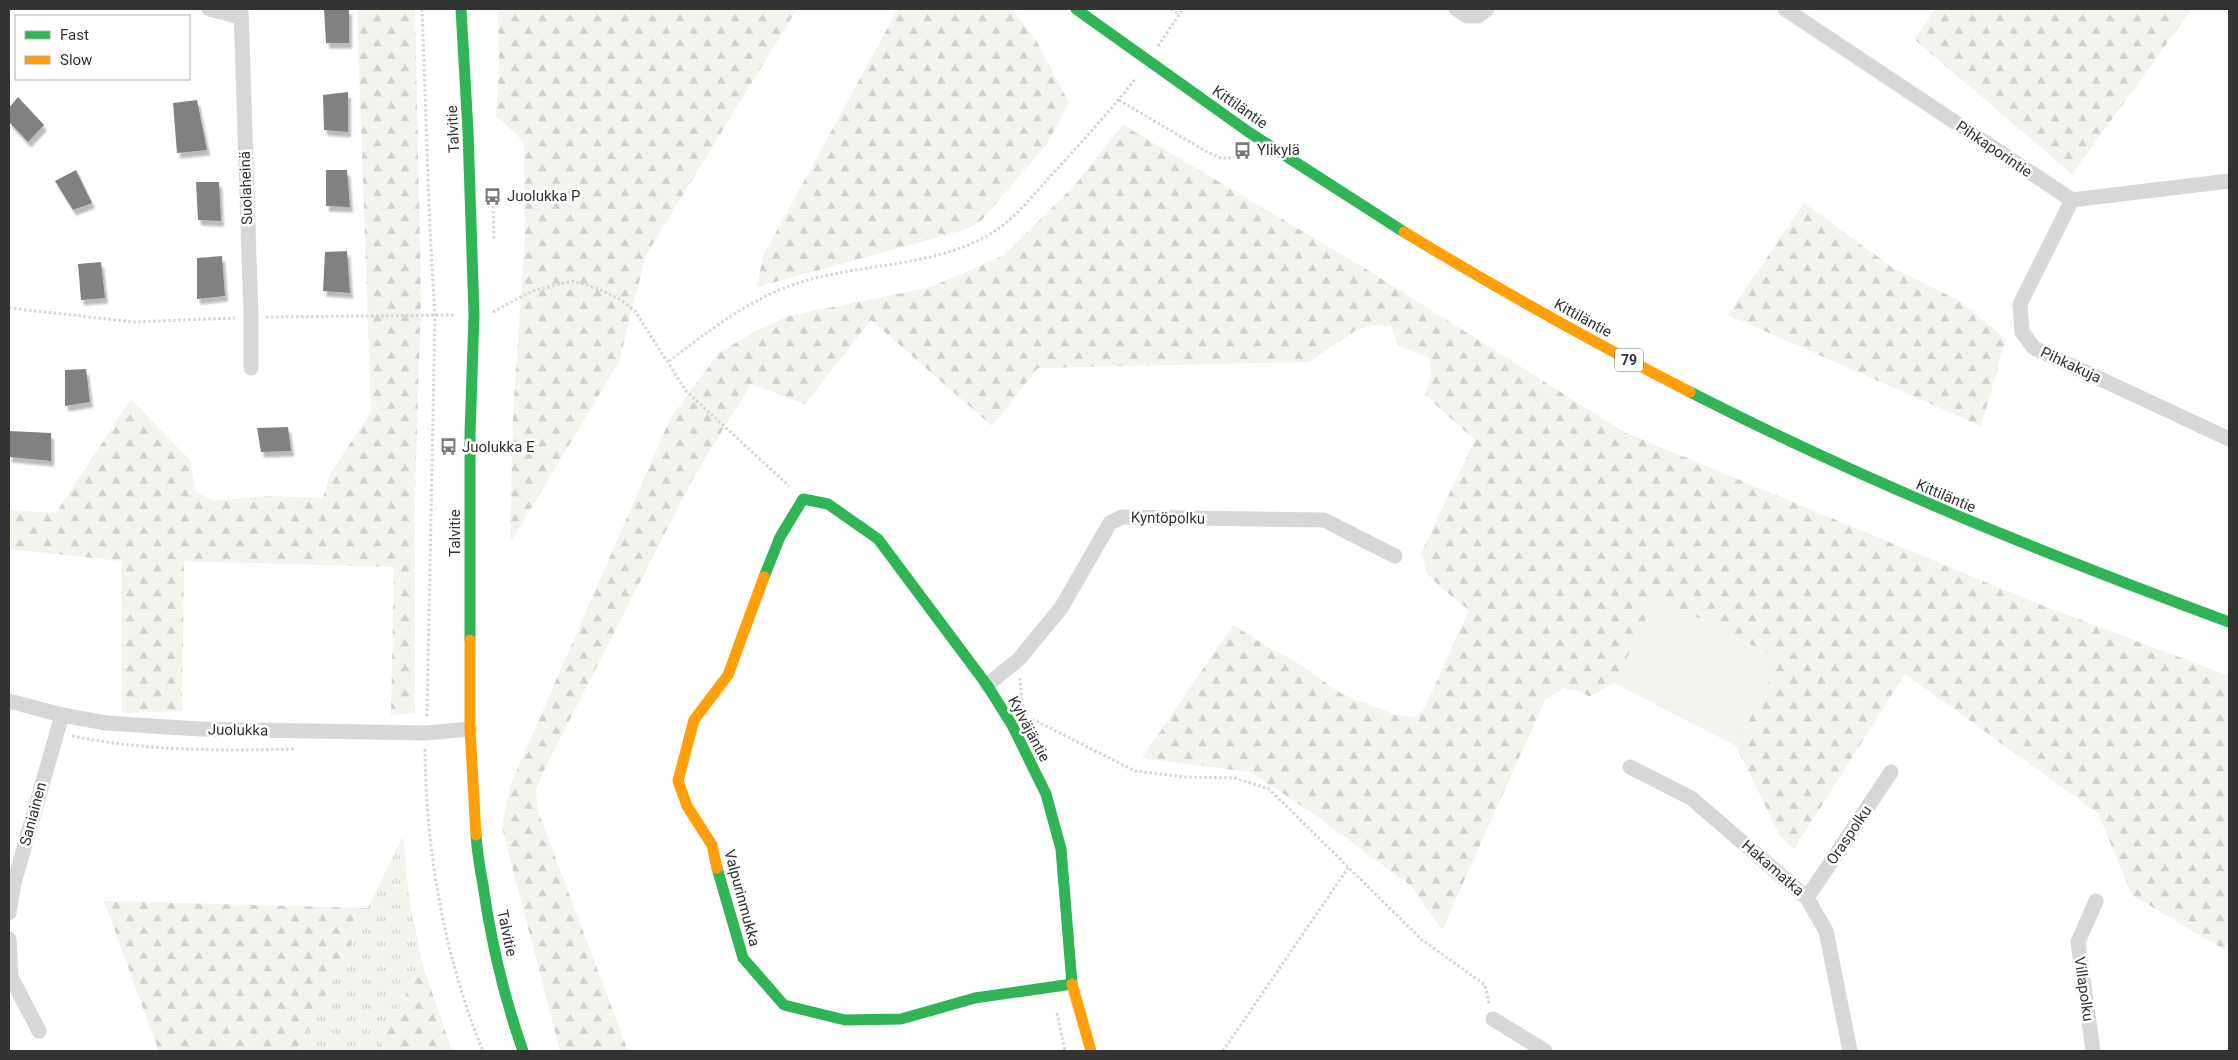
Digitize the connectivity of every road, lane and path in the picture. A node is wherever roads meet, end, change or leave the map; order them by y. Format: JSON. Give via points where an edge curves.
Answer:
{"nodes":[{"id":1,"x":209,"y":9,"type":"edge"},
{"id":2,"x":422,"y":9,"type":"edge"},
{"id":3,"x":461,"y":9,"type":"edge"},
{"id":4,"x":1076,"y":9,"type":"edge"},
{"id":5,"x":1171,"y":9,"type":"edge"},
{"id":6,"x":1183,"y":9,"type":"edge"},
{"id":7,"x":1456,"y":9,"type":"edge"},
{"id":8,"x":1487,"y":9,"type":"edge"},
{"id":9,"x":1785,"y":9,"type":"edge"},
{"id":10,"x":240,"y":13,"type":"edge"},
{"id":11,"x":1179,"y":14,"type":"junction"},
{"id":12,"x":1157,"y":48,"type":"dead end"},
{"id":13,"x":1138,"y":76,"type":"dead end"},
{"id":14,"x":1119,"y":100,"type":"junction"},
{"id":15,"x":1243,"y":150,"type":"dead end"},
{"id":16,"x":2229,"y":181,"type":"edge"},
{"id":17,"x":2072,"y":200,"type":"junction"},
{"id":18,"x":9,"y":308,"type":"edge"},
{"id":19,"x":474,"y":315,"type":"junction"},
{"id":20,"x":435,"y":316,"type":"junction"},
{"id":21,"x":251,"y":317,"type":"junction"},
{"id":22,"x":669,"y":362,"type":"junction"},
{"id":23,"x":251,"y":368,"type":"dead end"},
{"id":24,"x":2229,"y":439,"type":"edge"},
{"id":25,"x":802,"y":499,"type":"junction"},
{"id":26,"x":1395,"y":556,"type":"dead end"},
{"id":27,"x":2229,"y":622,"type":"edge"},
{"id":28,"x":1019,"y":659,"type":"junction"},
{"id":29,"x":987,"y":685,"type":"junction"},
{"id":30,"x":9,"y":701,"type":"edge"},
{"id":31,"x":62,"y":715,"type":"junction"},
{"id":32,"x":1023,"y":715,"type":"junction"},
{"id":33,"x":1012,"y":725,"type":"junction"},
{"id":34,"x":470,"y":729,"type":"junction"},
{"id":35,"x":426,"y":733,"type":"junction"},
{"id":36,"x":1630,"y":767,"type":"dead end"},
{"id":37,"x":1891,"y":772,"type":"dead end"},
{"id":38,"x":1348,"y":868,"type":"junction"},
{"id":39,"x":1807,"y":898,"type":"junction"},
{"id":40,"x":2096,"y":901,"type":"dead end"},
{"id":41,"x":9,"y":914,"type":"edge"},
{"id":42,"x":9,"y":939,"type":"edge"},
{"id":43,"x":1072,"y":984,"type":"junction"},
{"id":44,"x":1052,"y":986,"type":"junction"},
{"id":45,"x":1493,"y":1019,"type":"joint"},
{"id":46,"x":38,"y":1031,"type":"dead end"},
{"id":47,"x":483,"y":1051,"type":"edge"},
{"id":48,"x":523,"y":1051,"type":"edge"},
{"id":49,"x":1066,"y":1051,"type":"edge"},
{"id":50,"x":1091,"y":1051,"type":"edge"},
{"id":51,"x":1223,"y":1051,"type":"edge"},
{"id":52,"x":1545,"y":1051,"type":"edge"},
{"id":53,"x":1850,"y":1051,"type":"edge"},
{"id":54,"x":2093,"y":1051,"type":"edge"}],
"edges":[{"from":1,"to":10,"type":"street"},
{"from":2,"to":20,"type":"path"},
{"from":3,"to":19,"type":"street","name":"Talvitie"},
{"from":4,"to":27,"type":"street","name":"Kittiläntie","number":"79","via":[[1274,150],[1438,252],[1594,342],[1726,410],[1908,496],[2030,548]]},
{"from":5,"to":11,"type":"path"},
{"from":6,"to":11,"type":"path"},
{"from":7,"to":8,"type":"street","via":[[1467,16],[1478,16]]},
{"from":9,"to":17,"type":"street","name":"Pihkaporintie"},
{"from":10,"to":21,"type":"street","name":"Suolaheinä"},
{"from":11,"to":12,"type":"path"},
{"from":13,"to":14,"type":"path"},
{"from":14,"to":15,"type":"path","via":[[1221,158],[1233,158]]},
{"from":14,"to":22,"type":"path","via":[[1025,204],[985,238],[923,258],[836,273],[771,292],[731,315]]},
{"from":16,"to":17,"type":"street"},
{"from":17,"to":24,"type":"street","name":"Pihkakuja","via":[[2020,304],[2022,332],[2034,348]]},
{"from":18,"to":21,"type":"path","via":[[134,322]]},
{"from":19,"to":20,"type":"path"},
{"from":19,"to":22,"type":"path","via":[[494,312],[532,291],[574,282],[599,289],[635,310]]},
{"from":19,"to":34,"type":"street","name":"Talvitie","via":[[470,434]]},
{"from":20,"to":21,"type":"path"},
{"from":20,"to":35,"type":"path"},
{"from":21,"to":23,"type":"street","name":"Suolaheinä"},
{"from":22,"to":25,"type":"path","via":[[686,391]]},
{"from":25,"to":29,"type":"street","name":"Kylväjäntie","via":[[828,504],[878,539]]},
{"from":25,"to":44,"type":"street","name":"Valpurinmukka","via":[[780,538],[728,675],[694,720],[678,781],[687,806],[712,845],[720,886],[743,958],[784,1005],[845,1020],[901,1019],[975,998]]},
{"from":26,"to":28,"type":"street","name":"Kyntöpolku","via":[[1324,520],[1122,517],[1110,523],[1061,608]]},
{"from":28,"to":29,"type":"street","name":"Kyntöpolku"},
{"from":28,"to":32,"type":"path"},
{"from":29,"to":33,"type":"street","name":"Kylväjäntie"},
{"from":30,"to":31,"type":"street","name":"Juolukka"},
{"from":31,"to":35,"type":"street","name":"Juolukka","via":[[106,723],[199,729]]},
{"from":31,"to":41,"type":"street","name":"Saniainen","via":[[14,883]]},
{"from":32,"to":33,"type":"path"},
{"from":32,"to":38,"type":"path","via":[[1135,771],[1184,777],[1234,778],[1269,789]]},
{"from":33,"to":43,"type":"street","name":"Kylväjäntie","via":[[1046,794],[1062,850]]},
{"from":34,"to":35,"type":"street","name":"Juolukka"},
{"from":34,"to":48,"type":"street","name":"Talvitie","via":[[476,840],[486,907],[499,971]]},
{"from":35,"to":47,"type":"path","via":[[426,782],[436,888],[449,946]]},
{"from":36,"to":39,"type":"street","name":"Hakamatka","via":[[1691,798]]},
{"from":37,"to":39,"type":"street","name":"Oraspolku"},
{"from":38,"to":45,"type":"path","via":[[1421,939],[1485,985]]},
{"from":38,"to":51,"type":"path"},
{"from":39,"to":53,"type":"street","name":"Hakamatka","via":[[1826,931]]},
{"from":40,"to":54,"type":"street","name":"Villapolku","via":[[2078,942]]},
{"from":42,"to":46,"type":"street","via":[[11,977]]},
{"from":43,"to":44,"type":"street","name":"Valpurinmukka"},
{"from":43,"to":50,"type":"street","name":"Kylväjäntie"},
{"from":44,"to":49,"type":"path"},
{"from":45,"to":52,"type":"street"}]}
